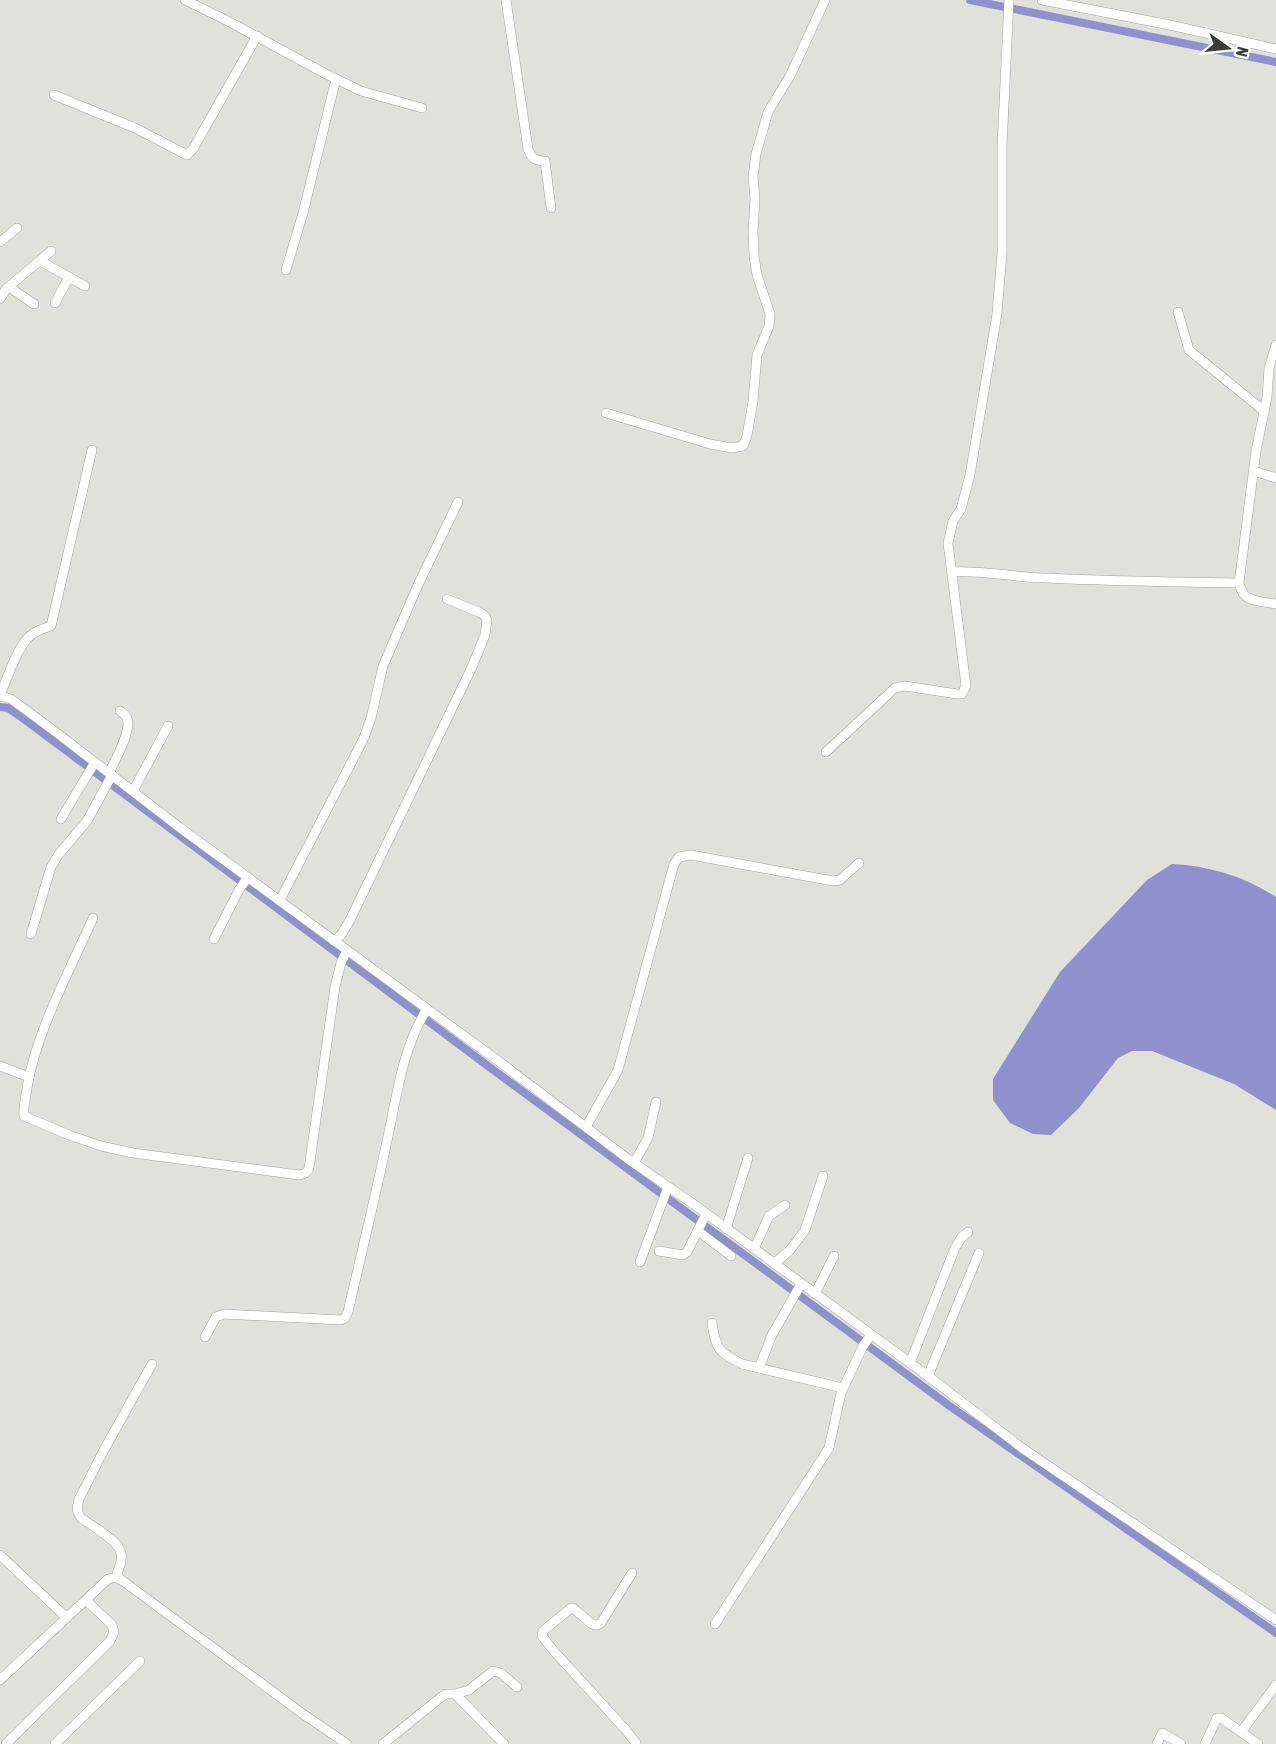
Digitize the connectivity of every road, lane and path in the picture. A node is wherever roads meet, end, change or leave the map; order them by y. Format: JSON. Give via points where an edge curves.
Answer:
{"nodes":[{"id":1,"x":185,"y":0,"type":"edge"},
{"id":2,"x":506,"y":0,"type":"edge"},
{"id":3,"x":825,"y":0,"type":"edge"},
{"id":4,"x":1009,"y":0,"type":"edge"},
{"id":5,"x":1042,"y":0,"type":"edge"},
{"id":6,"x":257,"y":36,"type":"junction"},
{"id":7,"x":1276,"y":49,"type":"edge"},
{"id":8,"x":336,"y":79,"type":"junction"},
{"id":9,"x":54,"y":95,"type":"dead end"},
{"id":10,"x":422,"y":108,"type":"dead end"},
{"id":11,"x":551,"y":208,"type":"dead end"},
{"id":12,"x":17,"y":228,"type":"dead end"},
{"id":13,"x":0,"y":242,"type":"edge"},
{"id":14,"x":51,"y":251,"type":"dead end"},
{"id":15,"x":40,"y":261,"type":"junction"},
{"id":16,"x":286,"y":270,"type":"dead end"},
{"id":17,"x":69,"y":277,"type":"junction"},
{"id":18,"x":85,"y":285,"type":"dead end"},
{"id":19,"x":9,"y":286,"type":"junction"},
{"id":20,"x":0,"y":299,"type":"edge"},
{"id":21,"x":55,"y":303,"type":"dead end"},
{"id":22,"x":34,"y":304,"type":"dead end"},
{"id":23,"x":1178,"y":312,"type":"dead end"},
{"id":24,"x":1276,"y":345,"type":"edge"},
{"id":25,"x":1264,"y":411,"type":"junction"},
{"id":26,"x":606,"y":413,"type":"dead end"},
{"id":27,"x":92,"y":450,"type":"dead end"},
{"id":28,"x":1254,"y":471,"type":"junction"},
{"id":29,"x":1276,"y":478,"type":"edge"},
{"id":30,"x":458,"y":502,"type":"dead end"},
{"id":31,"x":951,"y":572,"type":"junction"},
{"id":32,"x":1239,"y":583,"type":"junction"},
{"id":33,"x":447,"y":599,"type":"dead end"},
{"id":34,"x":1276,"y":604,"type":"edge"},
{"id":35,"x":0,"y":696,"type":"edge"},
{"id":36,"x":120,"y":711,"type":"dead end"},
{"id":37,"x":168,"y":726,"type":"dead end"},
{"id":38,"x":826,"y":752,"type":"dead end"},
{"id":39,"x":95,"y":762,"type":"junction"},
{"id":40,"x":109,"y":778,"type":"junction"},
{"id":41,"x":133,"y":791,"type":"junction"},
{"id":42,"x":61,"y":819,"type":"dead end"},
{"id":43,"x":860,"y":863,"type":"dead end"},
{"id":44,"x":246,"y":879,"type":"junction"},
{"id":45,"x":280,"y":900,"type":"junction"},
{"id":46,"x":93,"y":918,"type":"dead end"},
{"id":47,"x":31,"y":934,"type":"dead end"},
{"id":48,"x":214,"y":939,"type":"dead end"},
{"id":49,"x":334,"y":941,"type":"junction"},
{"id":50,"x":344,"y":956,"type":"junction"},
{"id":51,"x":424,"y":1014,"type":"junction"},
{"id":52,"x":0,"y":1066,"type":"edge"},
{"id":53,"x":29,"y":1077,"type":"junction"},
{"id":54,"x":656,"y":1102,"type":"dead end"},
{"id":55,"x":586,"y":1127,"type":"junction"},
{"id":56,"x":748,"y":1158,"type":"dead end"},
{"id":57,"x":634,"y":1163,"type":"junction"},
{"id":58,"x":823,"y":1176,"type":"dead end"},
{"id":59,"x":668,"y":1187,"type":"junction"},
{"id":60,"x":785,"y":1205,"type":"dead end"},
{"id":61,"x":706,"y":1214,"type":"junction"},
{"id":62,"x":726,"y":1229,"type":"junction"},
{"id":63,"x":698,"y":1231,"type":"junction"},
{"id":64,"x":969,"y":1232,"type":"dead end"},
{"id":65,"x":754,"y":1249,"type":"junction"},
{"id":66,"x":659,"y":1251,"type":"dead end"},
{"id":67,"x":979,"y":1253,"type":"dead end"},
{"id":68,"x":731,"y":1256,"type":"dead end"},
{"id":69,"x":834,"y":1256,"type":"dead end"},
{"id":70,"x":640,"y":1262,"type":"dead end"},
{"id":71,"x":774,"y":1264,"type":"junction"},
{"id":72,"x":798,"y":1290,"type":"junction"},
{"id":73,"x":815,"y":1294,"type":"junction"},
{"id":74,"x":712,"y":1323,"type":"dead end"},
{"id":75,"x":205,"y":1337,"type":"dead end"},
{"id":76,"x":867,"y":1340,"type":"junction"},
{"id":77,"x":910,"y":1363,"type":"junction"},
{"id":78,"x":152,"y":1364,"type":"dead end"},
{"id":79,"x":759,"y":1368,"type":"junction"},
{"id":80,"x":928,"y":1376,"type":"junction"},
{"id":81,"x":843,"y":1388,"type":"junction"},
{"id":82,"x":0,"y":1555,"type":"edge"},
{"id":83,"x":632,"y":1573,"type":"dead end"},
{"id":84,"x":116,"y":1577,"type":"junction"},
{"id":85,"x":86,"y":1600,"type":"junction"},
{"id":86,"x":67,"y":1618,"type":"junction"},
{"id":87,"x":1276,"y":1620,"type":"edge"},
{"id":88,"x":715,"y":1624,"type":"dead end"},
{"id":89,"x":140,"y":1661,"type":"dead end"},
{"id":90,"x":0,"y":1680,"type":"edge"},
{"id":91,"x":1276,"y":1685,"type":"edge"},
{"id":92,"x":517,"y":1687,"type":"dead end"},
{"id":93,"x":455,"y":1694,"type":"junction"},
{"id":94,"x":1241,"y":1732,"type":"junction"},
{"id":95,"x":6,"y":1744,"type":"edge"},
{"id":96,"x":55,"y":1744,"type":"edge"},
{"id":97,"x":347,"y":1744,"type":"edge"},
{"id":98,"x":383,"y":1744,"type":"edge"},
{"id":99,"x":504,"y":1744,"type":"edge"},
{"id":100,"x":634,"y":1744,"type":"edge"},
{"id":101,"x":1157,"y":1744,"type":"edge"},
{"id":102,"x":1181,"y":1744,"type":"edge"},
{"id":103,"x":1205,"y":1744,"type":"edge"},
{"id":104,"x":1258,"y":1744,"type":"edge"}],
"edges":[{"from":1,"to":6,"type":"street"},
{"from":2,"to":11,"type":"street","via":[[528,149],[536,161],[544,161]]},
{"from":3,"to":26,"type":"street","via":[[790,76],[768,112],[756,154],[754,256],[770,314],[757,355],[753,401],[743,446],[710,444]]},
{"from":4,"to":31,"type":"street","via":[[997,315],[970,475],[948,543]]},
{"from":5,"to":7,"type":"street"},
{"from":6,"to":8,"type":"street"},
{"from":6,"to":9,"type":"street","via":[[187,155],[135,128]]},
{"from":8,"to":10,"type":"street","via":[[362,91]]},
{"from":8,"to":16,"type":"street"},
{"from":12,"to":13,"type":"street"},
{"from":14,"to":15,"type":"street"},
{"from":15,"to":17,"type":"street"},
{"from":15,"to":19,"type":"street"},
{"from":17,"to":18,"type":"street"},
{"from":17,"to":21,"type":"street"},
{"from":19,"to":20,"type":"street"},
{"from":19,"to":22,"type":"street"},
{"from":23,"to":25,"type":"street","via":[[1190,350]]},
{"from":24,"to":25,"type":"street"},
{"from":25,"to":28,"type":"street"},
{"from":27,"to":35,"type":"street","via":[[51,626],[27,638]]},
{"from":28,"to":29,"type":"street"},
{"from":28,"to":32,"type":"street"},
{"from":30,"to":45,"type":"street","via":[[383,666],[364,738]]},
{"from":31,"to":32,"type":"street","via":[[1028,578]]},
{"from":31,"to":38,"type":"street","via":[[966,686],[962,694],[895,688]]},
{"from":32,"to":34,"type":"street","via":[[1247,597]]},
{"from":33,"to":49,"type":"street","via":[[485,616],[485,635],[351,920]]},
{"from":35,"to":39,"type":"street","via":[[11,699]]},
{"from":36,"to":40,"type":"street","via":[[128,719],[127,729]]},
{"from":37,"to":41,"type":"street"},
{"from":39,"to":40,"type":"street"},
{"from":39,"to":42,"type":"street"},
{"from":40,"to":41,"type":"street"},
{"from":40,"to":47,"type":"street","via":[[87,821],[51,867]]},
{"from":41,"to":44,"type":"street"},
{"from":43,"to":55,"type":"street","via":[[840,880],[833,881],[691,855],[679,857],[618,1070]]},
{"from":44,"to":45,"type":"street"},
{"from":44,"to":48,"type":"street"},
{"from":45,"to":49,"type":"street"},
{"from":46,"to":53,"type":"street","via":[[44,1028]]},
{"from":49,"to":50,"type":"street"},
{"from":50,"to":51,"type":"street"},
{"from":50,"to":53,"type":"street","via":[[335,987],[309,1168],[304,1174],[133,1153],[69,1135],[24,1116]]},
{"from":51,"to":55,"type":"street"},
{"from":51,"to":75,"type":"street","via":[[400,1075],[345,1318],[224,1314],[216,1317]]},
{"from":52,"to":53,"type":"street"},
{"from":54,"to":57,"type":"street","via":[[648,1138]]},
{"from":55,"to":57,"type":"street"},
{"from":56,"to":62,"type":"street"},
{"from":57,"to":59,"type":"street"},
{"from":58,"to":71,"type":"street","via":[[805,1230]]},
{"from":59,"to":61,"type":"street"},
{"from":59,"to":70,"type":"street"},
{"from":60,"to":65,"type":"street","via":[[769,1216]]},
{"from":61,"to":62,"type":"street"},
{"from":61,"to":63,"type":"street"},
{"from":62,"to":65,"type":"street"},
{"from":63,"to":66,"type":"street","via":[[683,1255]]},
{"from":63,"to":68,"type":"street"},
{"from":64,"to":77,"type":"street","via":[[955,1248]]},
{"from":65,"to":71,"type":"street"},
{"from":67,"to":80,"type":"street"},
{"from":69,"to":73,"type":"street"},
{"from":71,"to":72,"type":"street"},
{"from":72,"to":73,"type":"street"},
{"from":72,"to":79,"type":"street","via":[[772,1335]]},
{"from":73,"to":76,"type":"street"},
{"from":74,"to":79,"type":"street","via":[[721,1351],[742,1364]]},
{"from":76,"to":77,"type":"street"},
{"from":76,"to":81,"type":"street"},
{"from":77,"to":80,"type":"street"},
{"from":78,"to":84,"type":"street","via":[[77,1507],[81,1518],[119,1547],[122,1554]]},
{"from":79,"to":81,"type":"street"},
{"from":80,"to":87,"type":"street","via":[[1022,1448]]},
{"from":81,"to":88,"type":"street","via":[[829,1448]]},
{"from":82,"to":86,"type":"street"},
{"from":83,"to":100,"type":"street","via":[[601,1623],[592,1624],[571,1608],[547,1627],[542,1636]]},
{"from":84,"to":85,"type":"street","via":[[108,1579]]},
{"from":84,"to":97,"type":"street"},
{"from":85,"to":86,"type":"street"},
{"from":85,"to":95,"type":"street","via":[[112,1625],[110,1641]]},
{"from":86,"to":90,"type":"street"},
{"from":89,"to":96,"type":"street"},
{"from":91,"to":94,"type":"street"},
{"from":92,"to":93,"type":"street","via":[[493,1671],[469,1690]]},
{"from":93,"to":98,"type":"street","via":[[440,1698]]},
{"from":93,"to":99,"type":"street"},
{"from":94,"to":103,"type":"street","via":[[1217,1718]]},
{"from":94,"to":104,"type":"street"},
{"from":101,"to":102,"type":"street","via":[[1162,1733]]}]}
